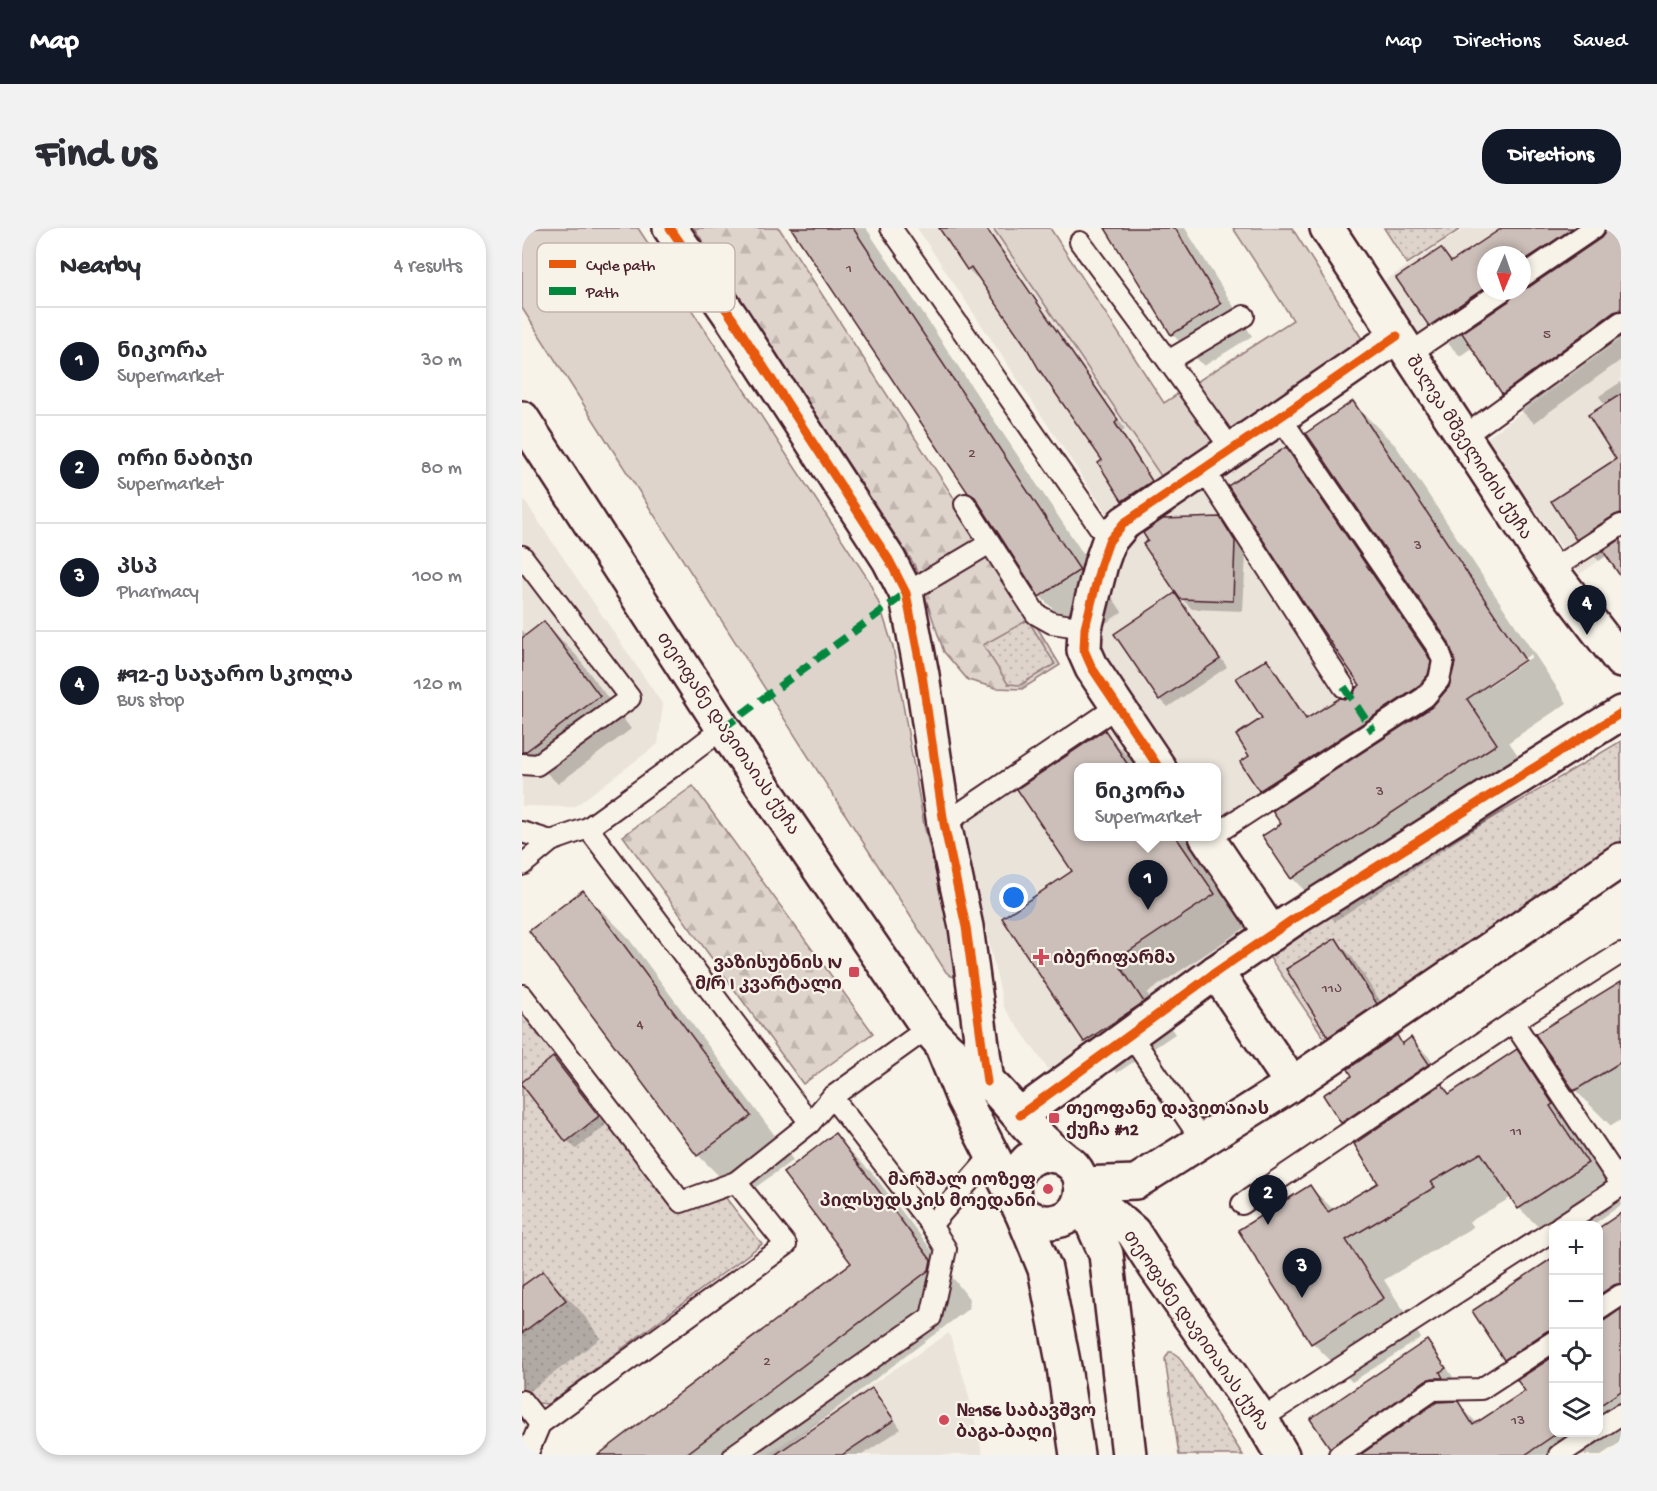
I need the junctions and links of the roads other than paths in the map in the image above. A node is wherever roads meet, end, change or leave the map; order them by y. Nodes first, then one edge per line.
1 (670, 228) edge
2 (891, 228) edge
3 (1327, 228) edge
4 (1594, 228) edge
5 (1080, 242) dead end
6 (680, 243) edge
7 (1531, 271) edge
8 (1486, 300) edge
9 (728, 312) edge
10 (1244, 316) dead end
11 (1621, 322) edge
12 (1403, 345) junction
13 (1168, 361) junction
14 (1280, 417) junction
15 (522, 418) edge
16 (1463, 437) junction
17 (1232, 450) junction
18 (1203, 469) junction
19 (965, 504) dead end
20 (1621, 525) edge
21 (1109, 541) junction
22 (990, 543) junction
23 (522, 556) edge
24 (1551, 570) junction
25 (906, 593) junction
26 (1085, 628) junction
27 (1621, 661) edge
28 (1344, 687) dead end
29 (1118, 706) junction
30 (1621, 713) edge
31 (723, 728) junction
32 (1156, 763) edge
33 (522, 764) edge
34 (944, 824) junction
35 (588, 828) junction
36 (1221, 829) edge
37 (522, 832) edge
38 (551, 841) junction
39 (1213, 841) edge
40 (1621, 860) edge
41 (522, 865) edge
42 (1272, 934) junction
43 (1621, 953) edge
44 (1216, 972) junction
45 (523, 999) edge
46 (1514, 1022) junction
47 (1130, 1034) junction
48 (934, 1036) junction
49 (987, 1082) junction
50 (1292, 1084) junction
51 (832, 1097) junction
52 (1020, 1115) junction
53 (810, 1123) junction
54 (1202, 1141) junction
55 (992, 1155) junction
56 (1061, 1157) junction
57 (736, 1182) junction
58 (1621, 1185) edge
59 (1081, 1191) junction
60 (1242, 1204) dead end
61 (1018, 1207) junction
62 (1567, 1221) edge
63 (931, 1225) junction
64 (1549, 1233) edge
65 (1621, 1295) edge
66 (1603, 1307) edge
67 (1549, 1344) edge
68 (522, 1401) edge
69 (1621, 1414) edge
70 (1261, 1419) junction
71 (540, 1424) junction
72 (1603, 1426) edge
73 (1586, 1437) edge
74 (527, 1455) edge
75 (734, 1455) edge
76 (1077, 1455) edge
77 (1129, 1455) edge
78 (1282, 1455) edge
79 (1339, 1455) edge
80 (1560, 1455) edge

1 - 6 street
2 - 21 lane
3 - 12 street, შალვა მშველიძის ქუჩა
4 - 7 lane
5 - 13 lane
8 - 12 lane
9 - 25 street
10 - 13 lane
11 - 16 lane
12 - 14 street
12 - 16 street, შალვა მშველიძის ქუჩა
13 - 17 lane
14 - 17 street
14 - 36 lane
15 - 31 street, თეოფანე დავითაიას ქუჩა
16 - 24 street, შალვა მშველიძის ქუჩა
17 - 18 street
18 - 21 street
18 - 28 lane
19 - 22 lane
20 - 24 lane
21 - 26 street
22 - 25 lane
22 - 26 lane
23 - 33 lane
24 - 27 street, შალვა მშველიძის ქუჩა
25 - 34 street
26 - 29 street
29 - 32 street
29 - 34 lane
30 - 42 street
31 - 35 lane
31 - 48 street, თეოფანე დავითაიას ქუჩა
34 - 49 street
35 - 38 lane
35 - 53 lane
37 - 38 lane
38 - 41 lane
39 - 42 street
40 - 50 street
42 - 44 street
43 - 46 lane
44 - 47 street
44 - 50 street
45 - 57 lane
46 - 58 lane
46 - 60 lane
47 - 52 street
47 - 54 lane
48 - 49 street, თეოფანე დავითაიას ქუჩა
48 - 51 lane
48 - 55 street, თეოფანე დავითაიას ქუჩა
49 - 52 street, თეოფანე დავითაიას ქუჩა
50 - 54 street
51 - 53 lane
51 - 63 lane
52 - 56 street, თეოფანე დავითაიას ქუჩა
53 - 57 lane
54 - 59 street
55 - 61 street, თეოფანე დავითაიას ქუჩა
55 - 63 lane
56 - 59 street
56 - 61 street
57 - 71 lane
58 - 62 lane
59 - 61 street
59 - 70 street, თეოფანე დავითაიას ქუჩა
59 - 77 street
61 - 76 street, თეოფანე დავითაიას ქუჩა
63 - 75 lane
64 - 70 lane
65 - 66 lane
67 - 79 lane
68 - 71 lane
69 - 72 lane
70 - 78 street, თეოფანე დავითაიას ქუჩა
71 - 74 lane
73 - 80 lane

